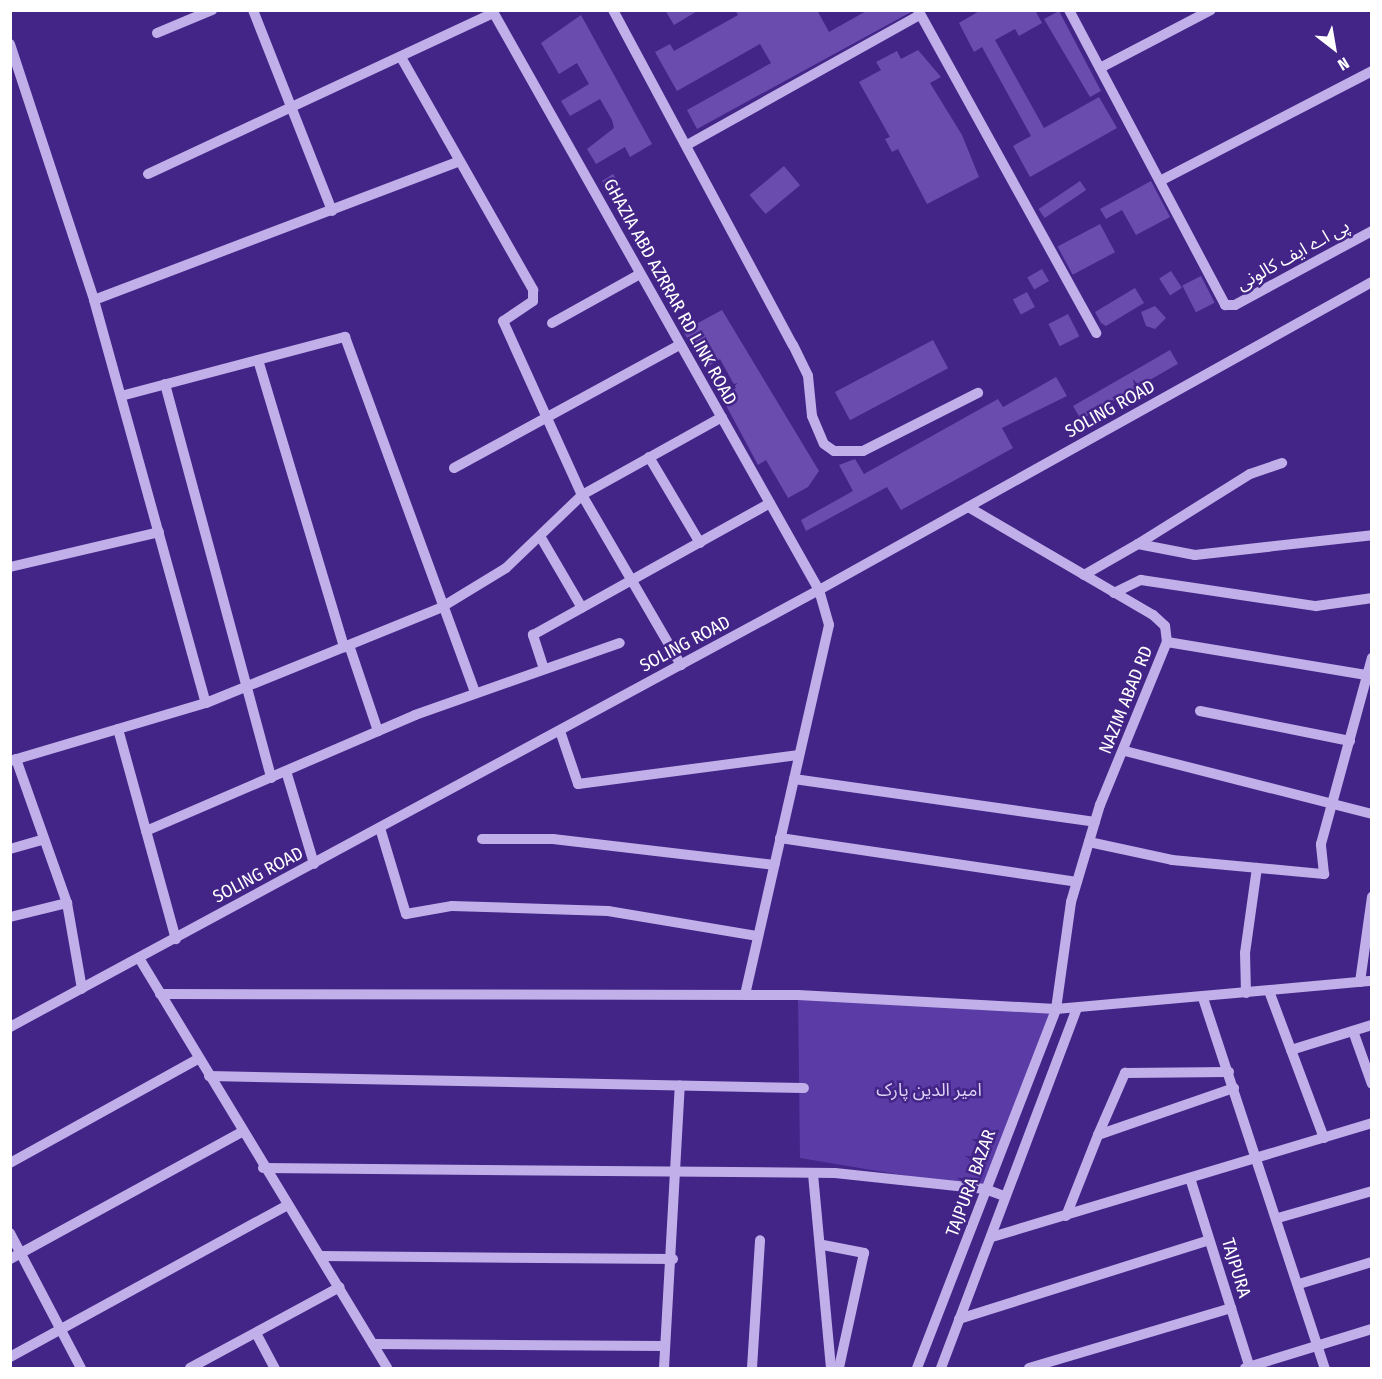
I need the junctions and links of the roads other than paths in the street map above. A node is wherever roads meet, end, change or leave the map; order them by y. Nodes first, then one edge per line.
1 (212, 10) edge
2 (253, 10) edge
3 (613, 10) edge
4 (1070, 10) edge
5 (1211, 10) edge
6 (492, 12) edge
7 (919, 13) edge
8 (157, 33) dead end
9 (10, 44) edge
10 (402, 59) junction
11 (14, 68) edge
12 (1100, 68) junction
13 (1371, 71) edge
14 (291, 109) junction
15 (687, 145) junction
16 (457, 162) junction
17 (148, 174) dead end
18 (1160, 181) junction
19 (332, 211) junction
20 (1371, 231) edge
21 (640, 273) junction
22 (1371, 285) edge
23 (94, 300) junction
24 (552, 323) dead end
25 (1096, 333) dead end
26 (680, 345) junction
27 (258, 360) junction
28 (165, 384) junction
29 (978, 393) dead end
30 (121, 396) junction
31 (722, 417) junction
32 (547, 419) junction
33 (649, 457) junction
34 (1282, 463) dead end
35 (454, 468) dead end
36 (582, 495) junction
37 (770, 503) junction
38 (968, 507) junction
39 (159, 532) junction
40 (1371, 535) edge
41 (540, 536) junction
42 (700, 543) junction
43 (1138, 544) junction
44 (10, 567) edge
45 (1084, 575) junction
46 (632, 581) junction
47 (819, 590) junction
48 (1114, 593) junction
49 (1371, 598) edge
50 (441, 607) junction
51 (582, 608) junction
52 (1167, 642) junction
53 (620, 643) dead end
54 (347, 646) junction
55 (1371, 658) edge
56 (681, 665) junction
57 (543, 666) junction
58 (1366, 675) junction
59 (246, 687) junction
60 (475, 692) junction
61 (206, 703) junction
62 (1200, 711) dead end
63 (118, 729) junction
64 (378, 731) junction
65 (560, 731) junction
66 (1350, 741) junction
67 (1125, 751) junction
68 (799, 754) junction
69 (13, 760) edge
70 (286, 771) junction
71 (271, 777) junction
72 (794, 779) junction
73 (1335, 805) junction
74 (1371, 814) edge
75 (1095, 822) junction
76 (380, 828) junction
77 (146, 831) junction
78 (780, 838) junction
79 (45, 839) junction
80 (482, 839) dead end
81 (1089, 842) junction
82 (10, 849) edge
83 (314, 864) junction
84 (774, 865) junction
85 (1257, 868) junction
86 (1077, 882) junction
87 (1371, 897) edge
88 (67, 903) junction
89 (10, 917) edge
90 (758, 936) junction
91 (176, 939) junction
92 (139, 958) junction
93 (1366, 981) edge
94 (82, 989) junction
95 (1269, 991) junction
96 (1246, 993) junction
97 (160, 994) junction
98 (745, 995) junction
99 (1203, 998) junction
100 (1077, 1008) junction
101 (1056, 1009) junction
102 (1371, 1025) edge
103 (10, 1027) edge
104 (1353, 1031) junction
105 (1291, 1050) junction
106 (198, 1059) junction
107 (1229, 1072) junction
108 (209, 1076) junction
109 (1371, 1084) edge
110 (680, 1085) junction
111 (804, 1088) dead end
112 (1234, 1088) junction
113 (1371, 1123) edge
114 (242, 1132) junction
115 (1098, 1135) junction
116 (1324, 1138) junction
117 (1259, 1157) junction
118 (10, 1163) edge
119 (263, 1168) junction
120 (676, 1174) junction
121 (813, 1174) junction
122 (1190, 1178) junction
123 (986, 1189) junction
124 (1371, 1191) edge
125 (1004, 1196) junction
126 (288, 1205) junction
127 (1066, 1216) junction
128 (1278, 1218) junction
129 (10, 1233) edge
130 (992, 1237) junction
131 (760, 1240) dead end
132 (1209, 1240) junction
133 (823, 1245) junction
134 (21, 1253) junction
135 (320, 1256) junction
136 (10, 1259) edge
137 (673, 1259) junction
138 (1371, 1262) edge
139 (1299, 1284) junction
140 (340, 1287) junction
141 (1231, 1308) junction
142 (959, 1319) junction
143 (1371, 1329) edge
144 (61, 1330) junction
145 (256, 1333) junction
146 (373, 1344) junction
147 (1318, 1345) junction
148 (666, 1346) junction
149 (10, 1358) edge
150 (1060, 1364) edge
151 (81, 1368) edge
152 (190, 1368) edge
153 (275, 1368) edge
154 (387, 1368) edge
155 (664, 1368) edge
156 (752, 1368) edge
157 (831, 1368) edge
158 (839, 1368) edge
159 (917, 1368) edge
160 (941, 1368) edge
161 (1029, 1368) edge
162 (1248, 1368) edge
163 (1325, 1368) edge

1 - 8 street
2 - 14 street
3 - 15 street
4 - 12 street, پی اے ایف کالونی
5 - 12 street
6 - 10 street
6 - 21 street, GHAZIA ABD AZRRAR RD LINK ROAD
7 - 15 street
7 - 25 street
9 - 11 street
10 - 14 street
10 - 16 street
11 - 23 street
12 - 18 street, پی اے ایف کالونی
13 - 18 street
14 - 17 street
14 - 19 street
15 - 29 street
16 - 19 street
16 - 32 street
18 - 20 street, پی اے ایف کالونی
19 - 23 street
21 - 24 street
21 - 26 street, GHAZIA ABD AZRRAR RD LINK ROAD
22 - 38 street, SOLING ROAD
23 - 30 street
26 - 31 street, GHAZIA ABD AZRRAR RD LINK ROAD
26 - 32 street
27 - 28 street
27 - 50 street
27 - 54 street
28 - 30 street
28 - 59 street
30 - 39 street
31 - 33 street
31 - 37 street, GHAZIA ABD AZRRAR RD LINK ROAD
32 - 35 street
32 - 36 street
33 - 36 street
33 - 42 street
34 - 43 street
36 - 41 street
36 - 46 street
37 - 42 street
37 - 47 street, GHAZIA ABD AZRRAR RD LINK ROAD
38 - 45 street, NAZIM ABAD RD
38 - 47 street, SOLING ROAD
39 - 44 street
39 - 61 street
40 - 43 street
41 - 50 street
41 - 51 street
42 - 46 street
43 - 45 street
45 - 48 street, NAZIM ABAD RD
46 - 51 street
46 - 56 street
47 - 56 street, SOLING ROAD
47 - 68 street, GHAZIA ABD AZRRAR RD LINK ROAD
48 - 49 street
48 - 52 street, NAZIM ABAD RD
50 - 54 street
50 - 60 street
51 - 57 street
52 - 58 street
52 - 67 street, NAZIM ABAD RD
53 - 57 street
54 - 59 street
54 - 64 street
55 - 58 street
56 - 65 street, SOLING ROAD
57 - 60 street
58 - 66 street
59 - 61 street
59 - 71 street
60 - 64 street
61 - 63 street
62 - 66 street
63 - 69 street
63 - 77 street
64 - 70 street
65 - 68 street
65 - 76 street, SOLING ROAD
66 - 73 street
67 - 73 street
67 - 75 street, NAZIM ABAD RD
68 - 72 street, GHAZIA ABD AZRRAR RD LINK ROAD
69 - 79 street
70 - 71 street
70 - 83 street
71 - 77 street
72 - 75 street
72 - 78 street, GHAZIA ABD AZRRAR RD LINK ROAD
73 - 74 street
73 - 85 street
75 - 81 street, NAZIM ABAD RD
76 - 83 street, SOLING ROAD
76 - 90 street
77 - 91 street
78 - 84 street, GHAZIA ABD AZRRAR RD LINK ROAD
78 - 86 street
79 - 82 street
79 - 88 street
80 - 84 street
81 - 85 street
81 - 86 street, NAZIM ABAD RD
83 - 91 street, SOLING ROAD
84 - 90 street, GHAZIA ABD AZRRAR RD LINK ROAD
85 - 96 street
86 - 101 street, NAZIM ABAD RD
87 - 93 street
88 - 89 street
88 - 94 street
90 - 98 street, GHAZIA ABD AZRRAR RD LINK ROAD
91 - 92 street, SOLING ROAD
92 - 94 street, SOLING ROAD
92 - 97 street
93 - 95 street
94 - 103 street, SOLING ROAD
95 - 96 street
95 - 105 street
96 - 99 street
97 - 98 street
97 - 106 street
98 - 101 street
99 - 100 street
99 - 107 street
100 - 101 street
100 - 125 street, TAJPURA BAZAR
101 - 123 street, TAJPURA BAZAR
102 - 104 street
104 - 105 street
104 - 109 street
105 - 116 street
106 - 108 street
106 - 118 street
107 - 112 street
107 - 115 street
108 - 110 street
108 - 114 street
110 - 111 street
110 - 120 street
112 - 115 street
112 - 117 street
113 - 116 street
114 - 119 street
114 - 134 street
115 - 127 street
116 - 117 street
117 - 122 street
117 - 128 street
119 - 120 street
119 - 126 street
120 - 121 street
120 - 137 street
121 - 123 street
121 - 133 street
122 - 127 street
122 - 132 street, TAJPURA
123 - 125 street
123 - 159 street, TAJPURA BAZAR
124 - 128 street
125 - 130 street, TAJPURA BAZAR
126 - 135 street
126 - 144 street
127 - 130 street
128 - 139 street
129 - 134 street
130 - 142 street, TAJPURA BAZAR
131 - 156 street
132 - 141 street, TAJPURA
132 - 142 street
133 - 157 street
133 - 158 street
134 - 136 street
134 - 144 street
135 - 137 street
135 - 140 street
137 - 148 street
138 - 139 street
139 - 147 street
140 - 145 street
140 - 146 street
141 - 150 street
141 - 162 street, TAJPURA
142 - 160 street, TAJPURA BAZAR
143 - 147 street
144 - 149 street
144 - 151 street
145 - 152 street
145 - 153 street
146 - 148 street
146 - 154 street
147 - 162 street
147 - 163 street
148 - 155 street
150 - 161 street

